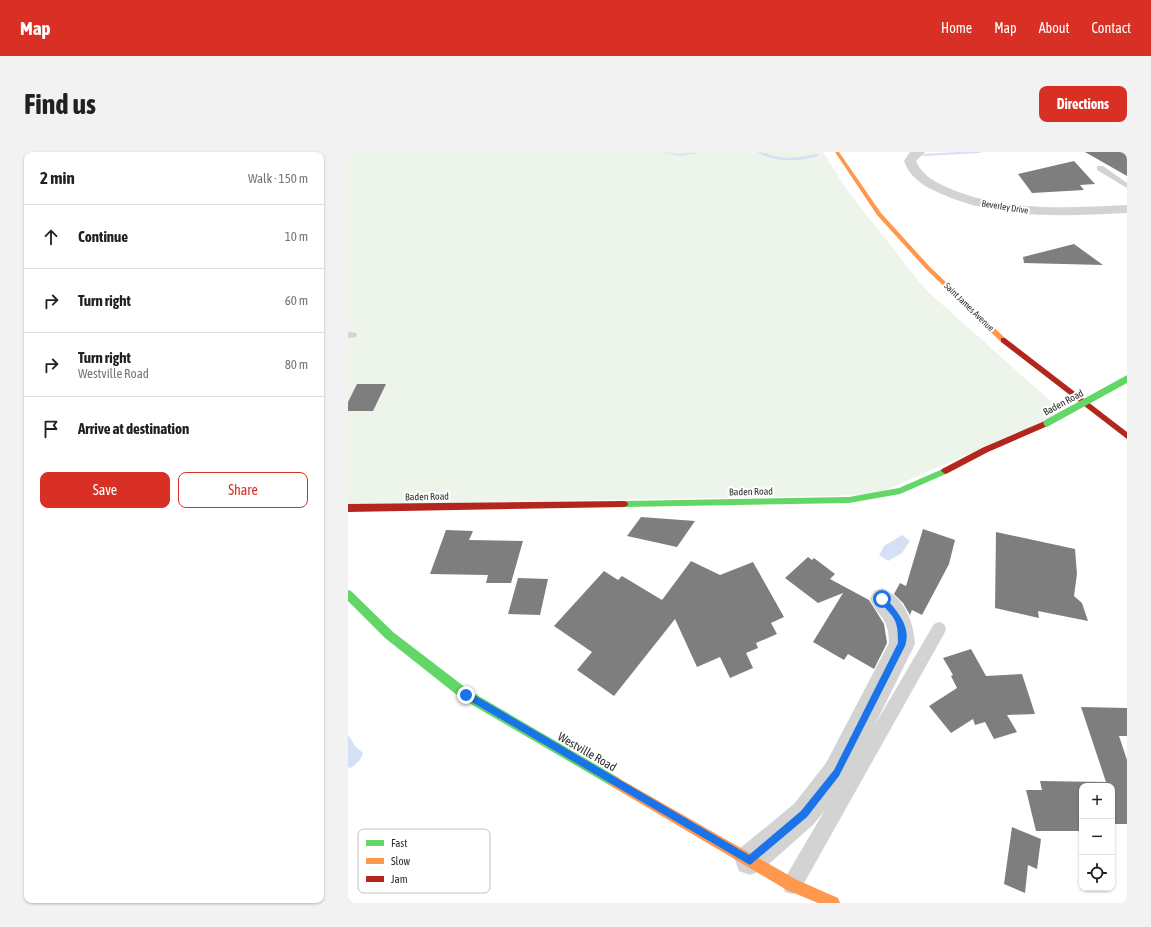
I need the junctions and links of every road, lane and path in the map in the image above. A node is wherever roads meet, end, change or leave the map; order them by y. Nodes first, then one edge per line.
1 (837, 152) edge
2 (919, 152) edge
3 (1100, 168) dead end
4 (1127, 186) edge
5 (1127, 209) edge
6 (1127, 380) edge
7 (1127, 436) edge
8 (348, 508) edge
9 (348, 594) edge
10 (882, 599) dead end
11 (938, 629) dead end
12 (750, 860) junction
13 (792, 885) junction
14 (833, 903) edge

1 - 7 street, Saint James Avenue
2 - 5 street, Beverley Drive
3 - 4 lane
6 - 8 street, Baden Road, bridge
9 - 12 street, Westville Road
10 - 12 street
11 - 13 lane
12 - 13 street, Westville Road
13 - 14 street, Westville Road

